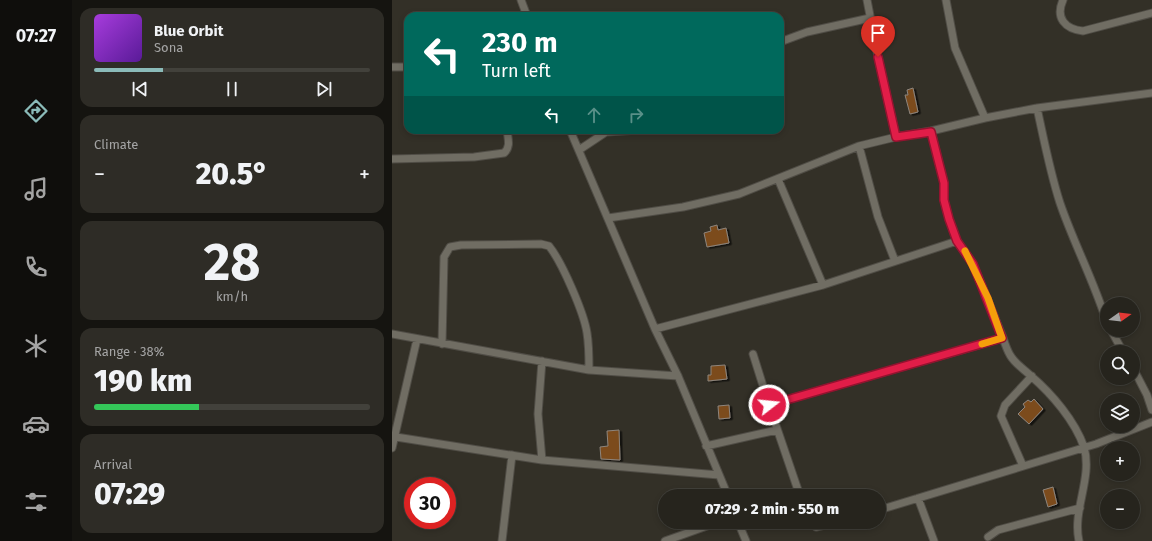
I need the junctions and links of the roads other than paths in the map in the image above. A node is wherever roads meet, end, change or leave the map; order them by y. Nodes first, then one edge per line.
1 (522, 0) edge
2 (867, 0) edge
3 (946, 0) edge
4 (1063, 0) edge
5 (526, 12) edge
6 (1152, 13) edge
7 (870, 18) junction
8 (784, 41) edge
9 (392, 67) edge
10 (404, 67) edge
11 (1152, 93) edge
12 (1037, 108) junction
13 (985, 118) junction
14 (931, 132) junction
15 (508, 134) edge
16 (572, 134) edge
17 (603, 134) edge
18 (896, 137) junction
19 (859, 146) junction
20 (579, 150) junction
21 (392, 159) edge
22 (778, 179) junction
23 (608, 218) junction
24 (957, 241) junction
25 (895, 261) junction
26 (823, 285) junction
27 (1100, 302) edge
28 (655, 329) junction
29 (392, 334) edge
30 (1002, 338) junction
31 (417, 340) junction
32 (442, 344) junction
33 (753, 354) dead end
34 (542, 361) junction
35 (589, 370) junction
36 (678, 376) junction
37 (1032, 376) junction
38 (1140, 382) edge
39 (769, 405) junction
40 (1152, 410) edge
41 (1152, 422) edge
42 (777, 430) junction
43 (396, 437) junction
44 (706, 446) junction
45 (392, 448) edge
46 (1084, 448) junction
47 (512, 455) junction
48 (542, 460) junction
49 (1022, 466) junction
50 (719, 475) junction
51 (725, 489) edge
52 (798, 489) edge
53 (918, 498) junction
54 (886, 508) edge
55 (1080, 508) junction
56 (698, 529) edge
57 (741, 529) edge
58 (988, 537) dead end
59 (502, 541) edge
60 (665, 541) edge
61 (746, 541) edge
62 (934, 541) edge
63 (1079, 541) edge

1 - 5 street
2 - 7 street
3 - 13 street
4 - 6 street
7 - 8 street
7 - 18 street
9 - 10 street
11 - 12 street
12 - 13 street
12 - 27 street
13 - 14 street
14 - 18 street
14 - 24 street
15 - 21 street
16 - 20 street
17 - 20 street
18 - 19 street
19 - 22 street
19 - 25 street
20 - 23 street
22 - 23 street
22 - 26 street
23 - 28 street
24 - 25 street
24 - 30 street
25 - 26 street
26 - 28 street
28 - 36 street
29 - 31 street
30 - 37 street
30 - 39 street
31 - 32 street
31 - 43 street
32 - 34 street
32 - 35 street
33 - 39 street
34 - 35 street
34 - 48 street
35 - 36 street
36 - 44 street
37 - 46 street
37 - 49 street
38 - 40 street
39 - 42 street
41 - 46 street
42 - 44 street
42 - 52 street
43 - 45 street
43 - 47 street
44 - 50 street
46 - 49 street
46 - 55 street
47 - 48 street
47 - 59 street
48 - 50 street
49 - 53 street
50 - 51 street
53 - 54 street
53 - 62 street
55 - 58 street
55 - 63 street
56 - 60 street
57 - 61 street

